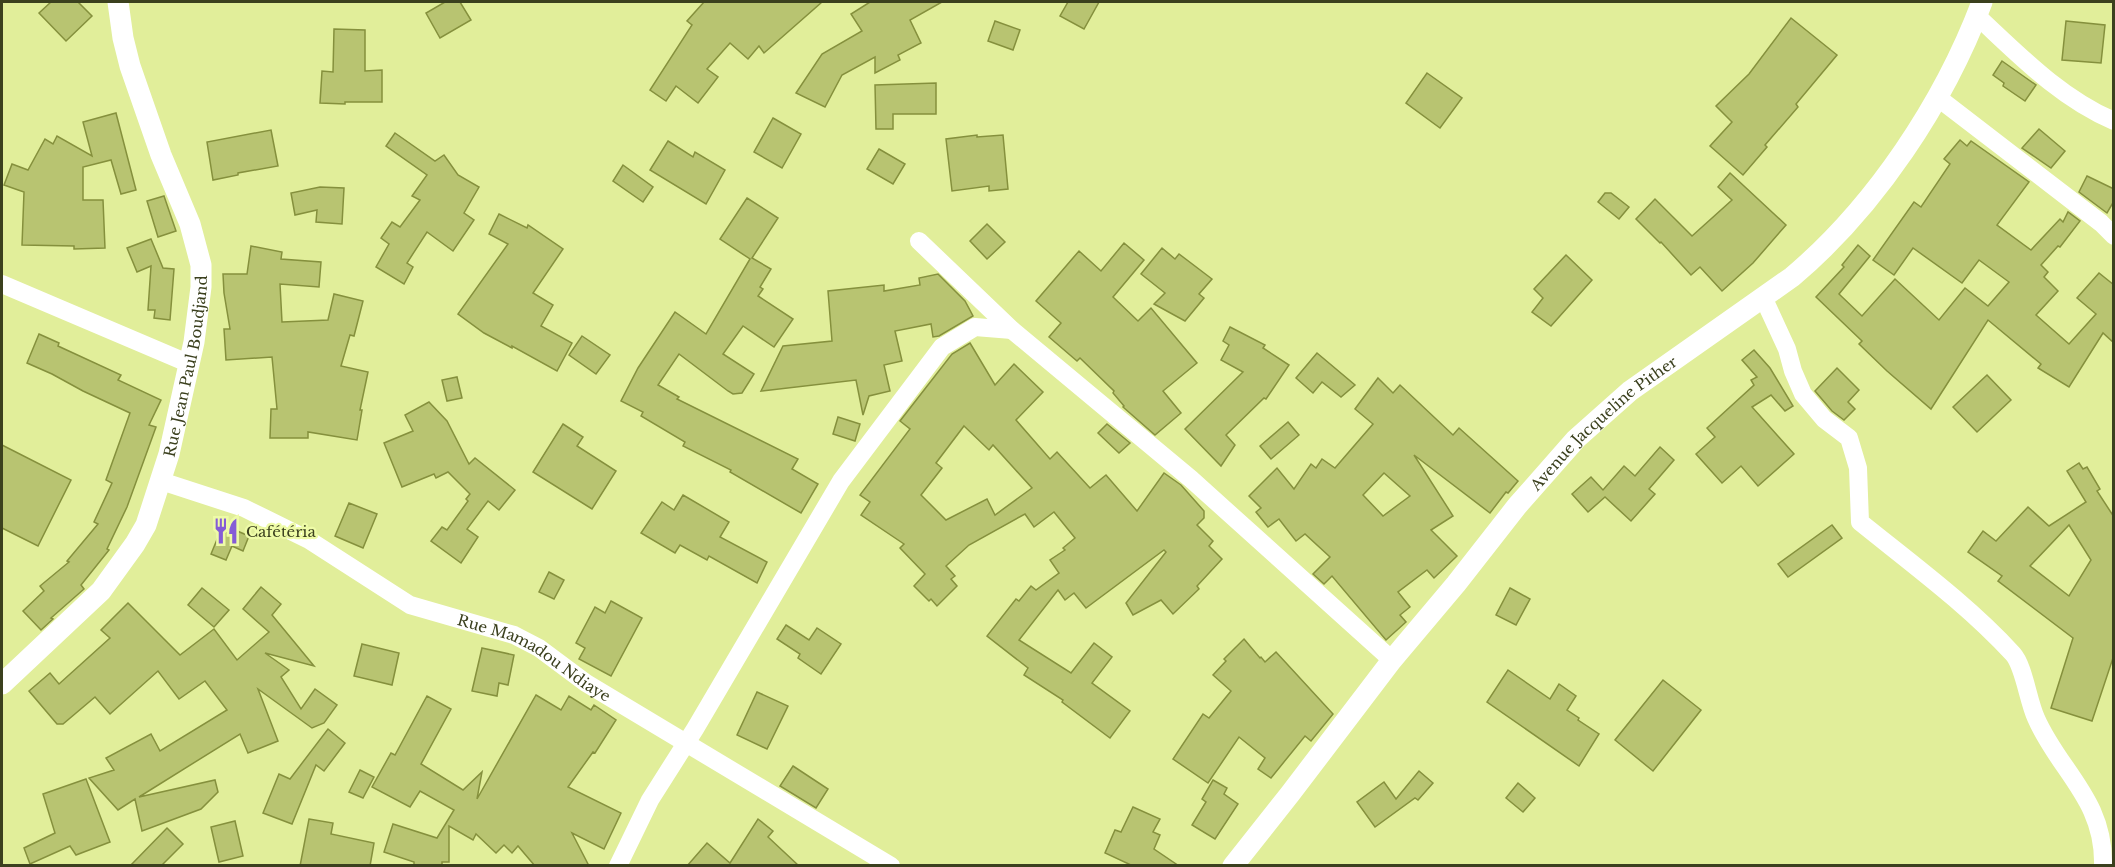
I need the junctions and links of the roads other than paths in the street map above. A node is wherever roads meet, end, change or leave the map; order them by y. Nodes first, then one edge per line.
1 (118, 2) edge
2 (1980, 9) edge
3 (1937, 97) junction
4 (2114, 121) edge
5 (2114, 236) edge
6 (919, 242) dead end
7 (2, 284) edge
8 (1762, 297) junction
9 (1012, 330) junction
10 (190, 364) junction
11 (161, 481) junction
12 (1392, 660) junction
13 (2, 684) edge
14 (686, 741) junction
15 (618, 866) edge
16 (891, 866) edge
17 (1233, 866) edge
18 (2103, 866) edge

1 - 10 street, Rue Jean Paul Boudjand
2 - 3 street, Avenue Jacqueline Pither
2 - 4 street
3 - 5 street
3 - 8 street, Avenue Jacqueline Pither
6 - 9 street
7 - 10 street
8 - 12 street, Avenue Jacqueline Pither
8 - 18 street
9 - 12 street
9 - 14 street
10 - 11 street, Rue Jean Paul Boudjand
11 - 13 street, Rue Jean Paul Boudjand
11 - 14 street, Rue Mamadou Ndiaye
12 - 17 street, Avenue Jacqueline Pither
14 - 15 street
14 - 16 street, Rue Mamadou Ndiaye

